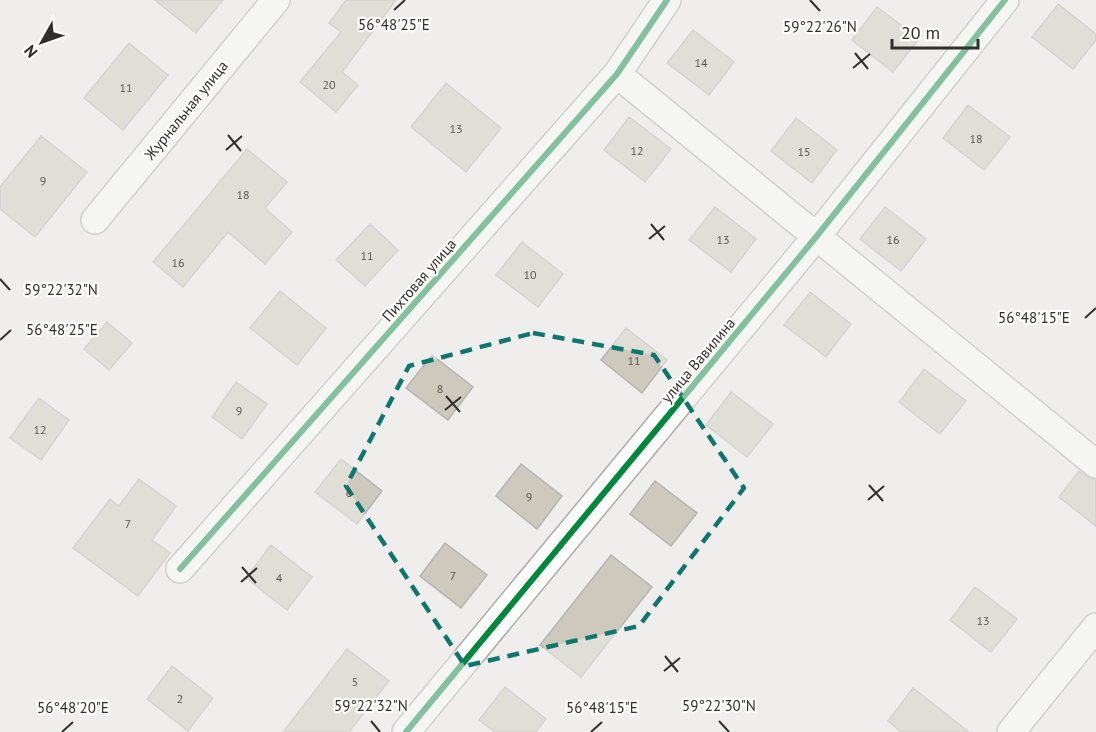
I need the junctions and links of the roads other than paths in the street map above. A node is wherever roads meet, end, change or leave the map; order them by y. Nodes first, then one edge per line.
1 (276, 0) edge
2 (667, 0) edge
3 (1005, 0) edge
4 (617, 74) junction
5 (95, 220) dead end
6 (816, 237) junction
7 (1096, 464) edge
8 (180, 569) dead end
9 (1096, 627) edge
10 (406, 732) edge
11 (1011, 732) edge

1 - 5 street, Журнальная улица
2 - 4 street, Пихтовая улица
3 - 6 street, улица Вавилина
4 - 6 street
4 - 8 street, Пихтовая улица
6 - 7 street
6 - 10 street, улица Вавилина
9 - 11 street

